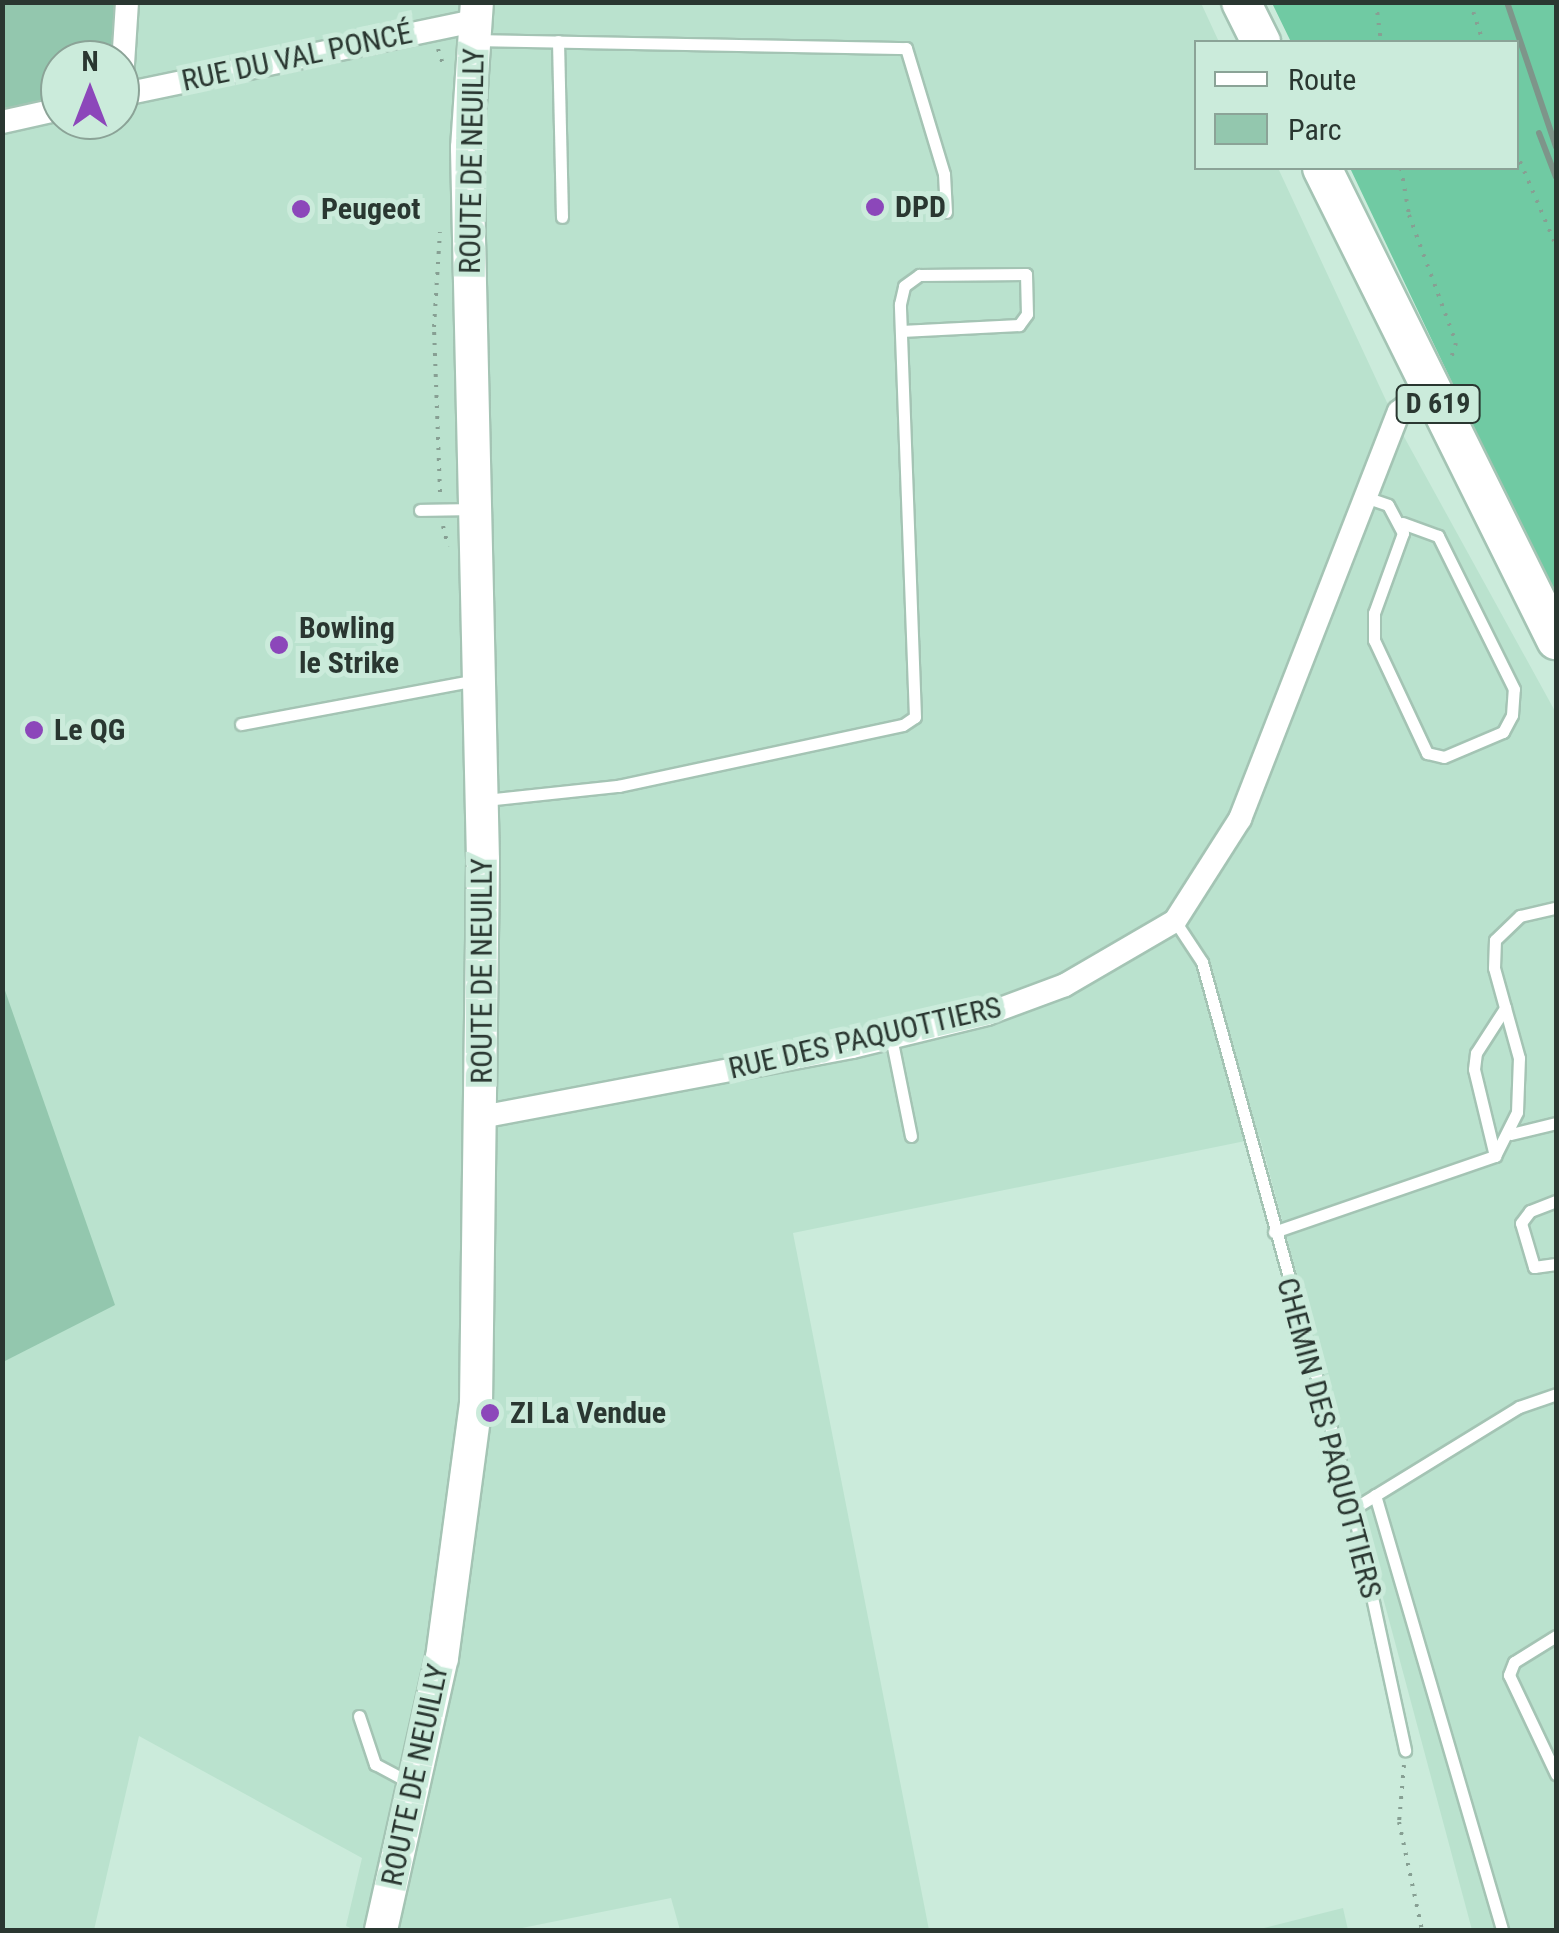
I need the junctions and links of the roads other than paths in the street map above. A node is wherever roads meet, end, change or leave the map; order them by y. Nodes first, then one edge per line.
1 (127, 2) edge
2 (1241, 2) edge
3 (475, 21) edge
4 (125, 40) edge
5 (1259, 40) edge
6 (558, 42) junction
7 (140, 91) edge
8 (40, 114) edge
9 (2, 122) edge
10 (1323, 170) edge
11 (946, 212) dead end
12 (562, 217) dead end
13 (901, 331) junction
14 (1436, 382) junction
15 (1365, 497) junction
16 (475, 509) junction
17 (420, 510) dead end
18 (1402, 523) junction
19 (1556, 640) edge
20 (479, 680) junction
21 (242, 724) dead end
22 (482, 800) junction
23 (1556, 908) edge
24 (1174, 921) junction
25 (1505, 1008) junction
26 (891, 1038) junction
27 (480, 1117) junction
28 (1556, 1123) edge
29 (1511, 1134) junction
30 (911, 1136) dead end
31 (1495, 1156) junction
32 (1556, 1201) edge
33 (1274, 1232) junction
34 (1556, 1264) edge
35 (1556, 1394) edge
36 (1375, 1495) junction
37 (1352, 1508) junction
38 (1556, 1636) edge
39 (359, 1716) dead end
40 (1404, 1750) road end
41 (1556, 1774) edge
42 (413, 1783) junction
43 (381, 1930) edge
44 (1502, 1930) edge

1 - 4 street
2 - 5 main road
3 - 6 lane
3 - 7 street, RUE DU VAL PONCÉ
3 - 16 main road, ROUTE DE NEUILLY
6 - 11 lane
6 - 12 lane
8 - 9 street
10 - 14 main road, D 619
13 - 13 lane
13 - 22 lane
14 - 15 street, RUE DES PAQUOTTIERS
14 - 19 main road, D 619
15 - 18 lane
15 - 24 street, RUE DES PAQUOTTIERS
16 - 17 lane
16 - 20 main road, ROUTE DE NEUILLY
18 - 18 lane
20 - 21 lane
20 - 22 main road, ROUTE DE NEUILLY
22 - 27 main road, ROUTE DE NEUILLY
23 - 25 lane
24 - 26 street, RUE DES PAQUOTTIERS
24 - 33 lane, CHEMIN DES PAQUOTTIERS
25 - 29 lane
25 - 31 lane
26 - 27 street, RUE DES PAQUOTTIERS
26 - 30 lane
27 - 42 main road, ROUTE DE NEUILLY
28 - 29 lane
29 - 31 lane
31 - 33 lane
32 - 34 lane
33 - 37 lane, CHEMIN DES PAQUOTTIERS
35 - 36 lane
36 - 37 lane
36 - 44 lane
37 - 40 lane, CHEMIN DES PAQUOTTIERS
38 - 41 lane
39 - 42 lane
42 - 43 main road, ROUTE DE NEUILLY

